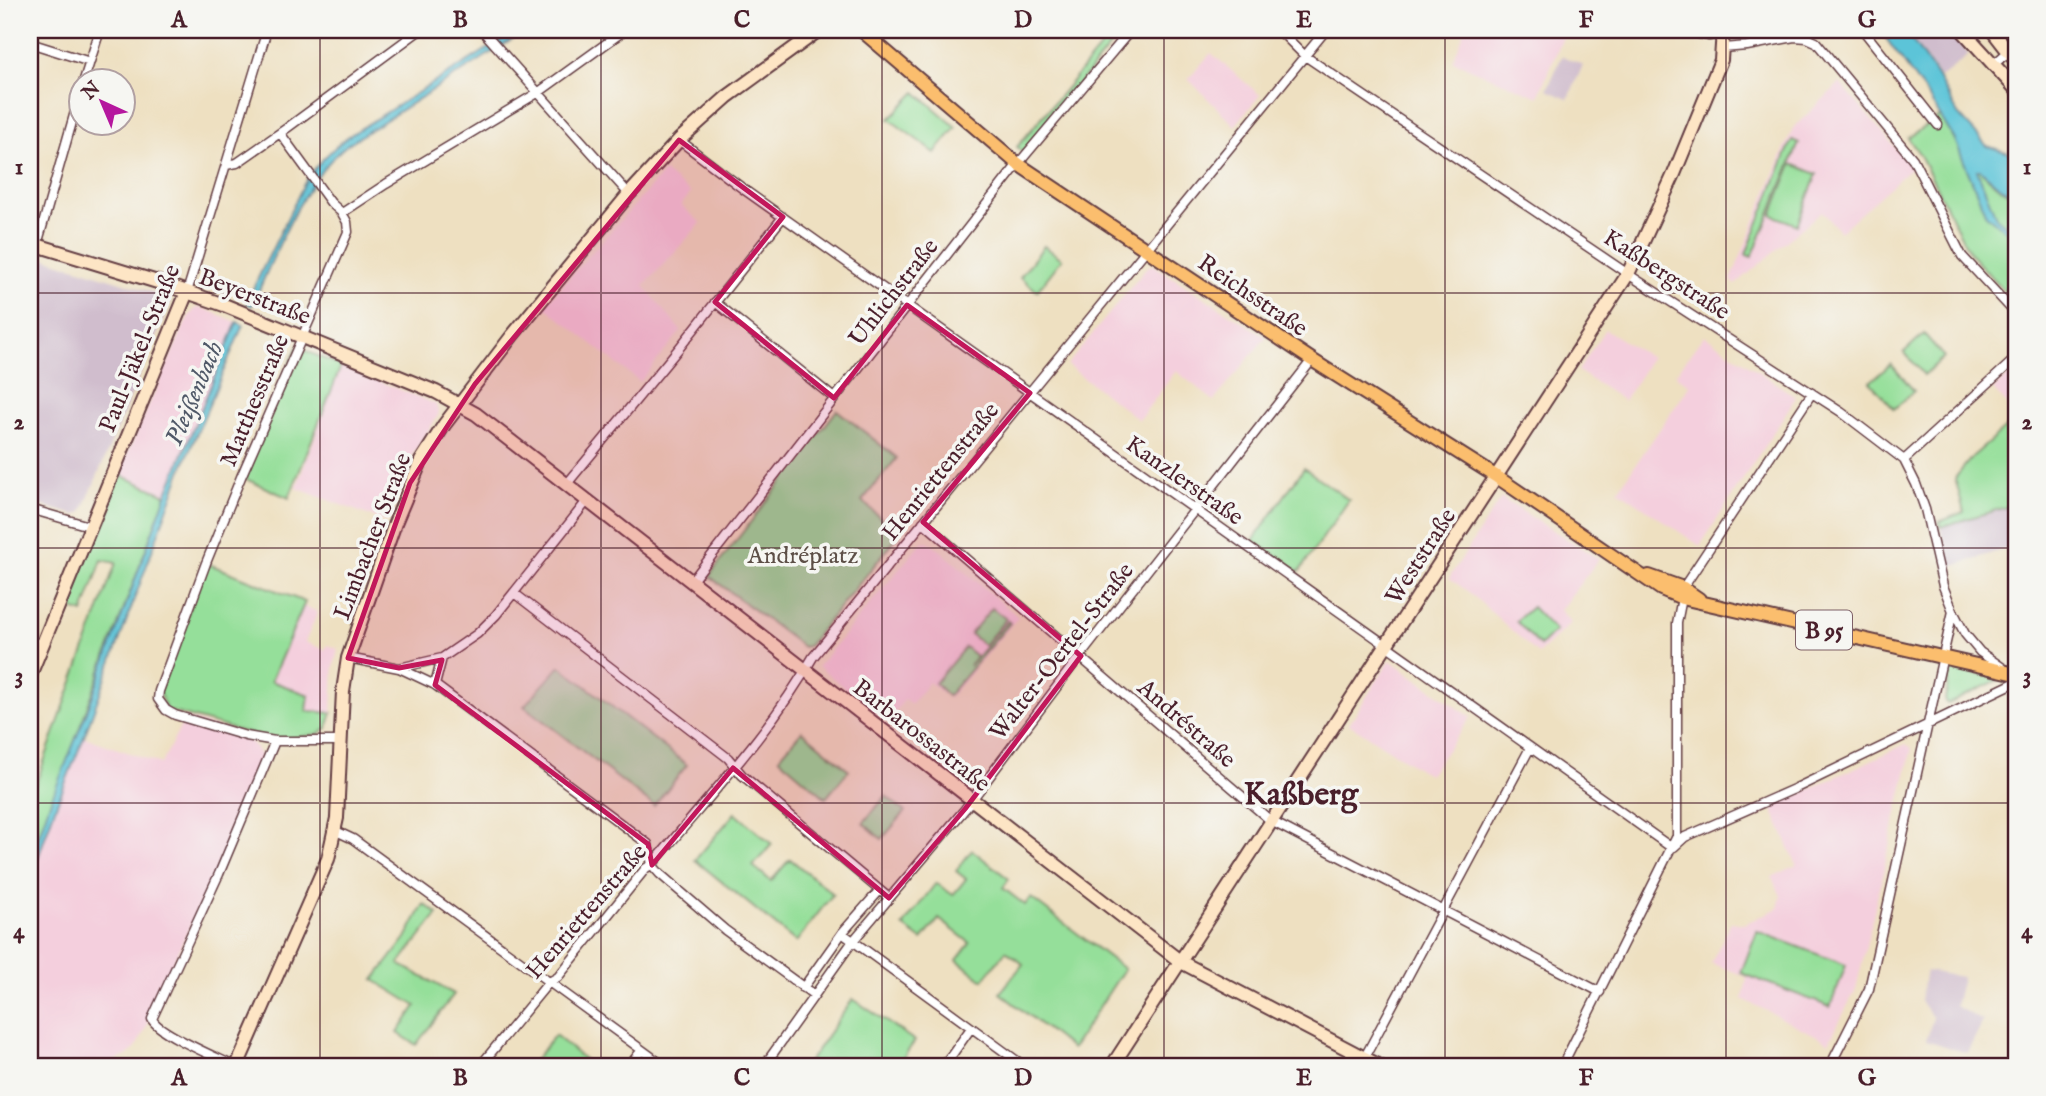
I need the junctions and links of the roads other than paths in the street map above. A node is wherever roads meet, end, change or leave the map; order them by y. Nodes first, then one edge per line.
1 (100, 30) edge
2 (267, 30) edge
3 (420, 30) edge
4 (482, 30) edge
5 (625, 30) edge
6 (819, 30) edge
7 (861, 30) edge
8 (1131, 30) edge
9 (1279, 30) edge
10 (1326, 30) edge
11 (1681, 30) edge
12 (1863, 30) edge
13 (1962, 30) edge
14 (1992, 30) edge
15 (1722, 32) edge
16 (30, 43) edge
17 (1723, 48) junction
18 (2014, 53) edge
19 (1305, 56) junction
20 (90, 62) junction
21 (1993, 65) junction
22 (89, 66) edge
23 (2016, 89) edge
24 (539, 92) junction
25 (1938, 125) dead end
26 (280, 133) junction
27 (67, 136) edge
28 (679, 140) junction
29 (1018, 164) junction
30 (226, 165) junction
31 (629, 194) junction
32 (342, 213) junction
33 (783, 217) junction
34 (34, 244) edge
35 (1148, 251) junction
36 (1628, 274) junction
37 (187, 292) junction
38 (715, 302) junction
39 (907, 305) junction
40 (2016, 314) edge
41 (302, 336) junction
42 (2016, 358) edge
43 (1312, 360) junction
44 (1030, 393) junction
45 (1812, 393) junction
46 (834, 398) junction
47 (459, 405) junction
48 (1904, 460) junction
49 (1497, 477) junction
50 (566, 485) junction
51 (587, 501) junction
52 (30, 509) edge
53 (1195, 510) junction
54 (923, 522) junction
55 (89, 526) junction
56 (691, 582) junction
57 (514, 593) junction
58 (1682, 593) junction
59 (1953, 611) junction
60 (36, 643) edge
61 (1385, 645) junction
62 (1081, 656) junction
63 (1943, 657) junction
64 (348, 658) junction
65 (442, 658) junction
66 (399, 667) junction
67 (805, 671) junction
68 (30, 675) edge
69 (2014, 676) edge
70 (435, 685) junction
71 (1928, 723) junction
72 (275, 741) junction
73 (342, 741) junction
74 (1530, 748) junction
75 (734, 766) junction
76 (971, 799) junction
77 (1271, 821) junction
78 (335, 831) junction
79 (1672, 848) junction
80 (652, 865) junction
81 (878, 891) junction
82 (889, 898) junction
83 (1443, 910) junction
84 (842, 933) junction
85 (853, 941) junction
86 (1181, 962) junction
87 (549, 982) junction
88 (803, 988) junction
89 (1600, 992) junction
90 (814, 995) junction
91 (971, 1028) junction
92 (642, 1050) junction
93 (1362, 1062) edge
94 (235, 1066) edge
95 (480, 1066) edge
96 (629, 1066) edge
97 (664, 1066) edge
98 (764, 1066) edge
99 (944, 1066) edge
100 (1024, 1066) edge
101 (1112, 1066) edge
102 (1380, 1066) edge
103 (1562, 1066) edge
104 (1830, 1066) edge

1 - 20 street
2 - 30 street, Paul-Jäkel-Straße
3 - 26 street
4 - 24 street
5 - 24 street
6 - 28 street, Limbacher Straße
7 - 29 main road, Reichsstraße / B 95
8 - 29 street, Uhlichstraße
9 - 19 street, Kaßbergstraße
10 - 19 street, Henriettenstraße
11 - 15 street
12 - 25 street
13 - 21 street
14 - 18 street
15 - 17 street
16 - 20 street
17 - 36 street, Weststraße
17 - 40 street
18 - 21 street
19 - 35 street, Henriettenstraße
19 - 36 street, Kaßbergstraße
20 - 22 street
21 - 23 street
24 - 31 street
24 - 32 street
26 - 30 street
26 - 32 street
27 - 34 street
28 - 31 street, Limbacher Straße
28 - 33 street, Kanzlerstraße
29 - 35 main road, Reichsstraße / B 95
29 - 39 street, Uhlichstraße
30 - 37 street, Paul-Jäkel-Straße
31 - 47 street, Limbacher Straße
32 - 41 street, Matthesstraße
33 - 38 street
33 - 39 street, Kanzlerstraße
34 - 37 street, Beyerstraße
35 - 43 main road, Reichsstraße / B 95
35 - 44 street, Henriettenstraße
36 - 45 street, Kaßbergstraße
36 - 49 street, Weststraße
37 - 41 street, Beyerstraße
37 - 55 street, Paul-Jäkel-Straße
38 - 46 street
38 - 50 street
39 - 44 street, Kanzlerstraße
39 - 46 street, Uhlichstraße
41 - 47 street, Beyerstraße
41 - 72 street, Matthesstraße
42 - 48 street
43 - 49 main road, Reichsstraße / B 95
43 - 53 street, Walter-Oertel-Straße
44 - 53 street, Kanzlerstraße
44 - 54 street, Henriettenstraße
45 - 48 street, Kaßbergstraße
45 - 58 street
46 - 56 street, Uhlichstraße
47 - 50 street, Barbarossastraße
47 - 64 street, Limbacher Straße
48 - 59 street, Kaßbergstraße
49 - 58 main road, Reichsstraße / B 95
49 - 61 street, Weststraße
50 - 51 street, Barbarossastraße
51 - 56 street, Barbarossastraße
51 - 57 street
52 - 55 street
53 - 61 street, Kanzlerstraße
53 - 62 street, Walter-Oertel-Straße
54 - 62 street, Andréstraße
54 - 67 street, Henriettenstraße
55 - 60 street, Paul-Jäkel-Straße
56 - 67 street, Barbarossastraße
57 - 65 street
57 - 75 street
58 - 63 main road, Reichsstraße / B 95
58 - 79 street
59 - 63 street
59 - 69 street, Kaßbergstraße
60 - 68 street, Paul-Jäkel-Straße
61 - 74 street, Kanzlerstraße
61 - 77 street, Weststraße
62 - 76 street, Walter-Oertel-Straße
62 - 77 street, Andréstraße
63 - 69 main road, Reichsstraße / B 95
63 - 71 street
64 - 66 street
64 - 73 street, Limbacher Straße
65 - 66 street
65 - 70 street
66 - 70 street
67 - 75 street, Henriettenstraße
67 - 76 street, Barbarossastraße
69 - 71 street
70 - 80 street
71 - 79 street
71 - 104 street
72 - 73 street, Matthesstraße
72 - 94 street
73 - 78 street, Limbacher Straße
74 - 79 street, Kanzlerstraße
74 - 83 street
75 - 80 street, Henriettenstraße
75 - 81 street
76 - 82 street, Walter-Oertel-Straße
76 - 86 street, Barbarossastraße
77 - 83 street, Andréstraße
77 - 86 street, Weststraße
78 - 87 street
78 - 94 street, Limbacher Straße
79 - 89 street
80 - 87 street, Henriettenstraße
80 - 88 street
81 - 82 street
81 - 84 street
82 - 85 street, Walter-Oertel-Straße
83 - 89 street, Andréstraße
83 - 93 street
84 - 85 street
84 - 88 street
85 - 90 street, Walter-Oertel-Straße
85 - 91 street
86 - 93 street, Barbarossastraße
86 - 101 street, Weststraße
87 - 92 street
87 - 95 street, Henriettenstraße
88 - 90 street
89 - 103 street
90 - 98 street, Walter-Oertel-Straße
91 - 99 street
91 - 100 street
92 - 96 street
92 - 97 street
93 - 102 street, Barbarossastraße

